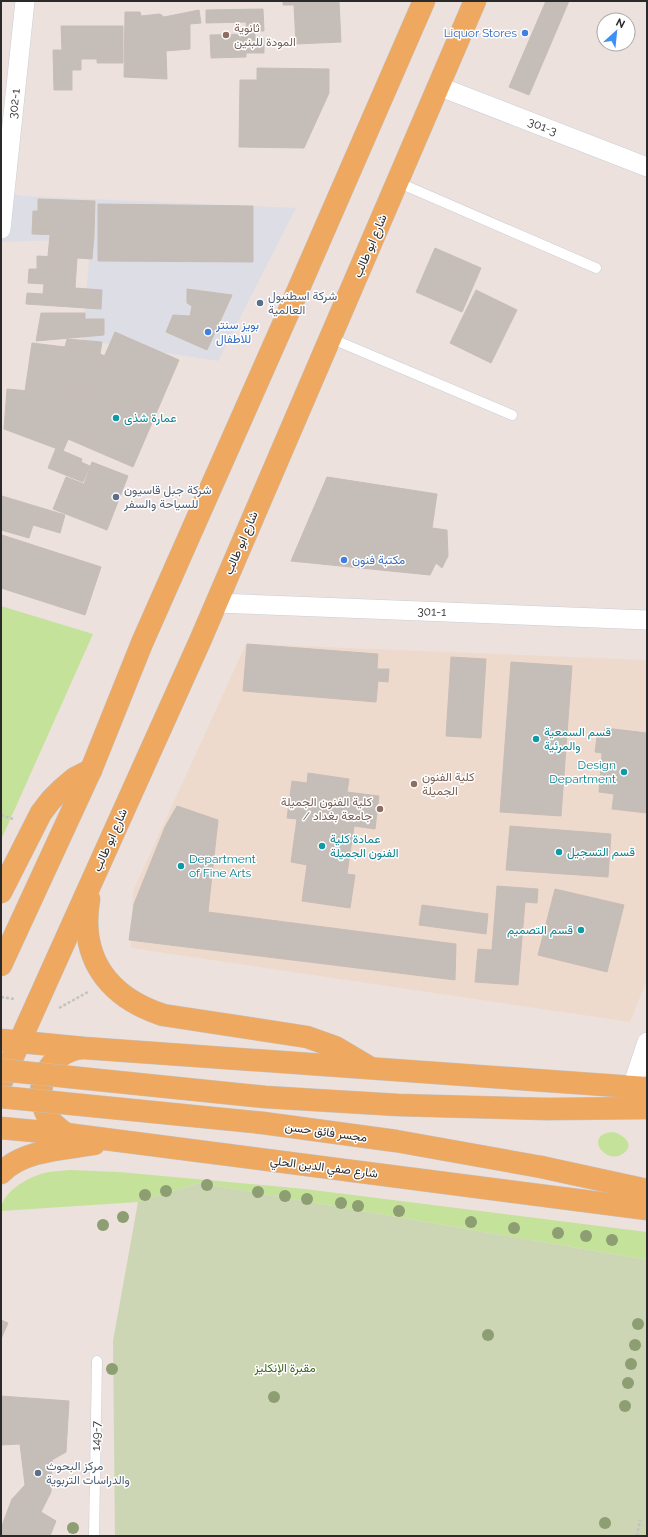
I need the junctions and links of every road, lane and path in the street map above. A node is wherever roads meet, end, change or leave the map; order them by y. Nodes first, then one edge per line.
1 (25, 1) edge
2 (424, 1) edge
3 (475, 1) edge
4 (438, 86) junction
5 (647, 167) edge
6 (397, 182) junction
7 (1, 229) edge
8 (596, 268) dead end
9 (330, 338) junction
10 (512, 415) dead end
11 (216, 603) junction
12 (647, 620) edge
13 (91, 770) junction
14 (1, 814) edge
15 (13, 819) dead end
16 (92, 880) junction
17 (1, 892) edge
18 (1, 965) edge
19 (88, 992) dead end
20 (1, 997) edge
21 (5, 998) dead end
22 (57, 1010) dead end
23 (10, 1041) edge
24 (647, 1042) edge
25 (84, 1048) junction
26 (372, 1068) junction
27 (1, 1070) edge
28 (1, 1083) edge
29 (640, 1087) edge
30 (1, 1097) edge
31 (647, 1108) edge
32 (1, 1128) edge
33 (66, 1134) junction
34 (119, 1141) junction
35 (1, 1173) edge
36 (647, 1190) edge
37 (647, 1209) edge
38 (97, 1361) dead end
39 (640, 1520) dead end
40 (94, 1536) edge
41 (637, 1536) edge

1 - 7 street, 302-1
2 - 13 main road
3 - 4 main road, شارع ابو طالب
4 - 5 street, 301-3
4 - 6 main road, شارع ابو طالب
6 - 8 lane
6 - 9 main road, شارع ابو طالب
9 - 10 lane
9 - 11 main road, شارع ابو طالب
11 - 12 street, 301-1
11 - 16 main road, شارع ابو طالب
13 - 17 main road
13 - 18 main road
14 - 15 path
16 - 23 main road, شارع ابو طالب
16 - 26 main road
19 - 22 path
20 - 21 path
23 - 25 main road
23 - 28 main road, شارع ابو طالب
24 - 29 street
25 - 26 main road
25 - 33 main road
26 - 29 main road
27 - 31 main road, bridge
30 - 36 main road, مجسر فائق حسن, bridge
32 - 33 main road, شارع صفي الدين الحلي
33 - 34 main road, شارع صفي الدين الحلي
34 - 35 main road
34 - 37 main road, شارع صفي الدين الحلي
38 - 40 lane, 149-7
39 - 41 path

